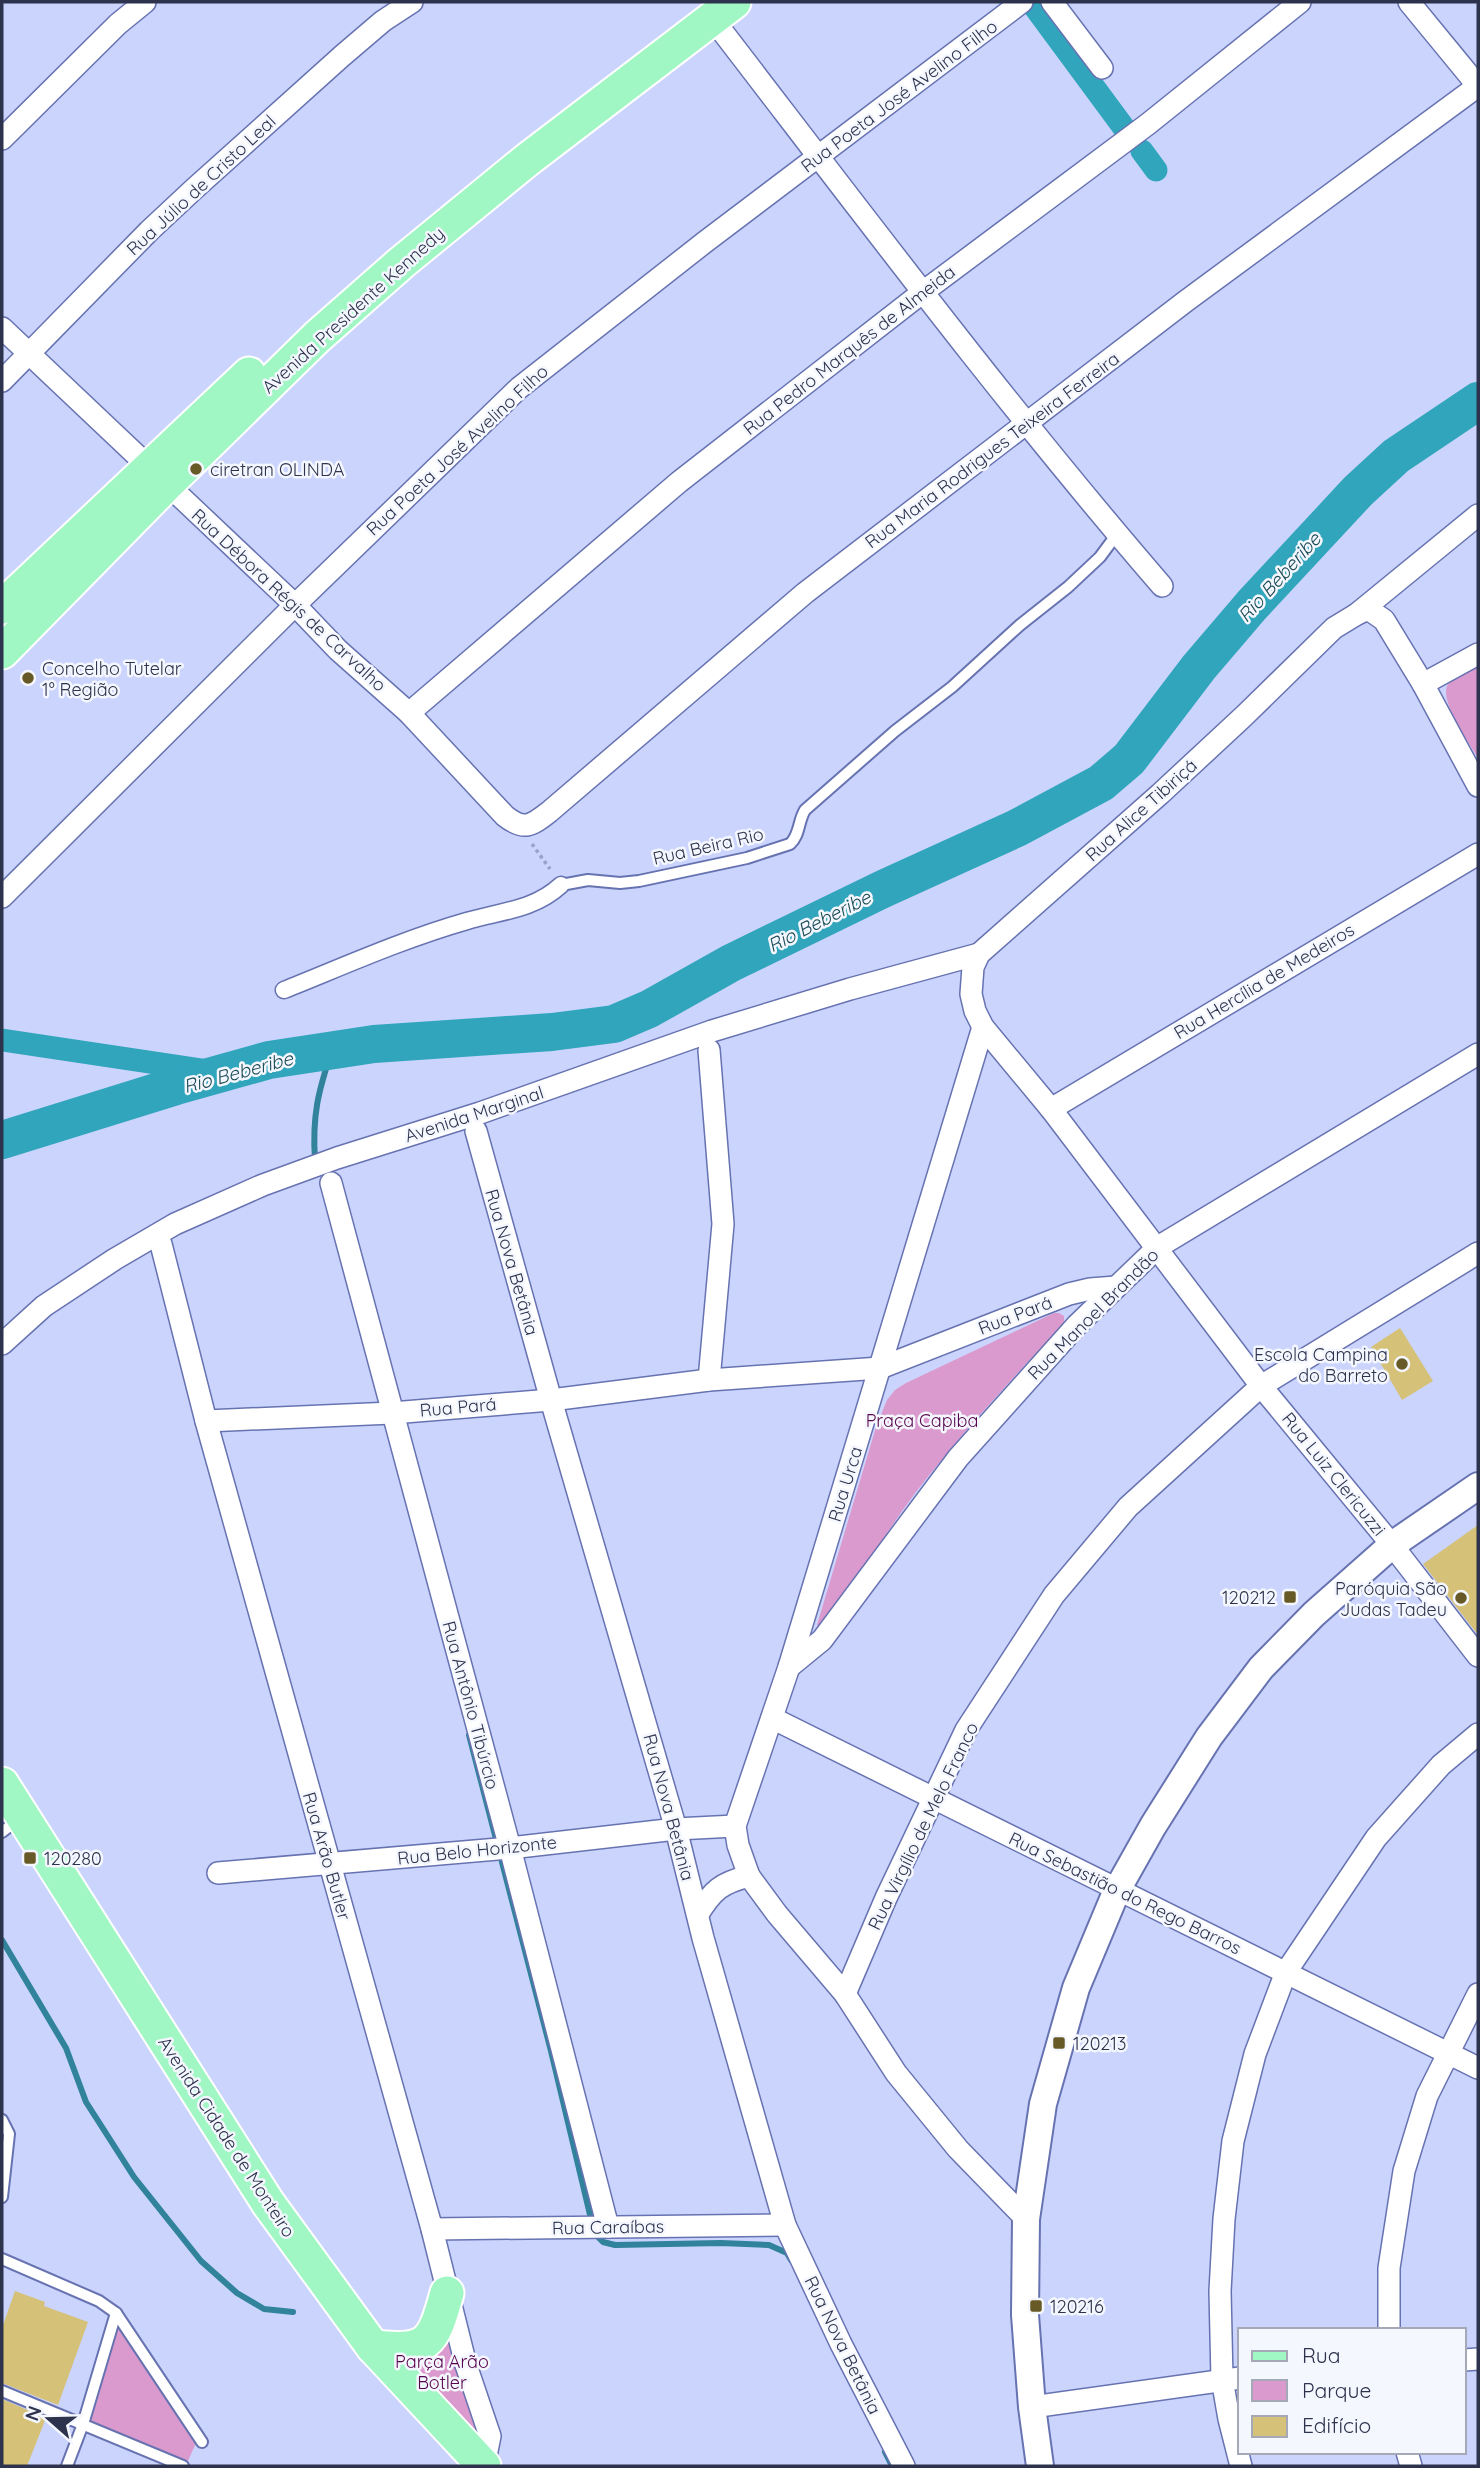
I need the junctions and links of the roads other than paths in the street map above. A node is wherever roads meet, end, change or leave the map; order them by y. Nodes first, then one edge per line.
1 (145, 2) edge
2 (412, 2) edge
3 (1052, 2) edge
4 (1300, 2) edge
5 (1409, 2) edge
6 (1010, 6) edge
7 (715, 7) edge
8 (1102, 68) dead end
9 (1478, 86) edge
10 (2, 139) edge
11 (819, 157) junction
12 (923, 292) junction
13 (2, 328) edge
14 (29, 355) junction
15 (2, 381) edge
16 (1028, 424) junction
17 (157, 476) junction
18 (1478, 515) edge
19 (1117, 534) junction
20 (1162, 586) dead end
21 (7, 604) edge
22 (295, 605) junction
23 (1357, 614) junction
24 (2, 652) edge
25 (1478, 654) edge
26 (1423, 684) junction
27 (410, 713) junction
28 (1478, 786) edge
29 (519, 825) joint
30 (1478, 854) edge
31 (561, 885) joint
32 (2, 897) edge
33 (979, 954) junction
34 (284, 990) dead end
35 (983, 1027) junction
36 (709, 1050) dead end
37 (1478, 1054) edge
38 (1051, 1109) junction
39 (476, 1131) dead end
40 (331, 1183) dead end
41 (161, 1244) dead end
42 (1158, 1247) junction
43 (1478, 1253) edge
44 (1116, 1287) junction
45 (2, 1344) edge
46 (880, 1368) junction
47 (709, 1380) junction
48 (1261, 1386) junction
49 (551, 1400) junction
50 (384, 1413) junction
51 (206, 1421) junction
52 (1478, 1486) edge
53 (1392, 1545) junction
54 (1478, 1656) edge
55 (789, 1667) junction
56 (772, 1718) junction
57 (1478, 1734) edge
58 (2, 1784) edge
59 (932, 1799) junction
60 (12, 1825) edge
61 (735, 1826) junction
62 (676, 1829) junction
63 (509, 1849) junction
64 (329, 1864) junction
65 (218, 1873) dead end
66 (749, 1876) junction
67 (1117, 1890) junction
68 (698, 1914) junction
69 (1286, 1972) junction
70 (845, 1994) junction
71 (1478, 1994) edge
72 (1447, 2053) junction
73 (1478, 2068) edge
74 (2, 2120) edge
75 (2, 2197) edge
76 (1026, 2219) junction
77 (785, 2225) junction
78 (607, 2227) junction
79 (432, 2229) junction
80 (2, 2259) edge
81 (447, 2293) junction
82 (116, 2313) junction
83 (1389, 2328) edge
84 (373, 2347) junction
85 (1231, 2378) edge
86 (2, 2391) edge
87 (1031, 2407) junction
88 (83, 2424) junction
89 (202, 2442) dead end
90 (67, 2466) edge
91 (183, 2466) edge
92 (484, 2466) edge
93 (904, 2466) edge
94 (1040, 2466) edge
95 (1241, 2466) edge

1 - 10 street
2 - 14 street, Rua Júlio de Cristo Leal
3 - 8 street
4 - 12 street, Rua Pedro Marquês de Almeida
5 - 9 street
6 - 11 street, Rua Poeta José Avelino Filho
7 - 11 street
7 - 17 main road, Avenida Presidente Kennedy
9 - 16 street, Rua Maria Rodrigues Teixeira Ferreira
11 - 12 street
11 - 22 street, Rua Poeta José Avelino Filho
12 - 16 street
12 - 27 street, Rua Pedro Marquês de Almeida
13 - 14 street, Rua Débora Régis de Carvalho
14 - 15 street, Rua Júlio de Cristo Leal
14 - 17 street, Rua Débora Régis de Carvalho
16 - 19 street
16 - 29 street, Rua Maria Rodrigues Teixeira Ferreira
17 - 21 main road, Avenida Presidente Kennedy
17 - 22 street, Rua Débora Régis de Carvalho
17 - 24 main road, Avenida Presidente Kennedy
18 - 23 street
19 - 20 street
19 - 31 lane, Rua Beira Rio
22 - 27 street, Rua Débora Régis de Carvalho
22 - 32 street, Rua Poeta José Avelino Filho
23 - 26 street
23 - 33 street, Rua Alice Tibiriçá
25 - 26 street
26 - 28 street
27 - 29 street, Rua Débora Régis de Carvalho
30 - 38 street, Rua Hercília de Medeiros
31 - 34 street, Rua Beira Rio
33 - 35 street
33 - 45 street, Avenida Marginal
35 - 38 street, Rua Luiz Clericuzzi
35 - 46 street, Rua Urca
36 - 47 street
37 - 42 street, Rua Manoel Brandão
38 - 42 street, Rua Luiz Clericuzzi
39 - 49 street, Rua Nova Betânia
40 - 50 street, Rua Antônio Tibúrcio
41 - 51 street, Rua Arão Butler
42 - 44 street, Rua Manoel Brandão
42 - 48 street, Rua Luiz Clericuzzi
43 - 48 street, Rua Virgílio de Melo Franco
44 - 46 street, Rua Pará
44 - 55 street, Rua Manoel Brandão
46 - 47 street, Rua Pará
46 - 55 street, Rua Urca
47 - 49 street, Rua Pará
48 - 53 street, Rua Luiz Clericuzzi
48 - 59 street, Rua Virgílio de Melo Franco
49 - 50 street, Rua Pará
49 - 62 street, Rua Nova Betânia
50 - 51 street, Rua Pará
50 - 63 street, Rua Antônio Tibúrcio
51 - 64 street, Rua Arão Butler
52 - 53 street
53 - 54 street, Rua Luiz Clericuzzi
53 - 67 street
55 - 56 street, Rua Urca
56 - 59 street, Rua Sebastião do Rego Barros
56 - 61 street, Rua Urca
57 - 69 street
58 - 60 main road, Avenida Cidade de Monteiro
59 - 67 street, Rua Sebastião do Rego Barros
59 - 70 street, Rua Virgílio de Melo Franco
60 - 84 main road, Avenida Cidade de Monteiro
61 - 62 street, Rua Belo Horizonte
61 - 66 street
62 - 63 street, Rua Belo Horizonte
62 - 68 street, Rua Nova Betânia
63 - 64 street, Rua Belo Horizonte
63 - 78 street, Rua Antônio Tibúrcio
64 - 65 street, Rua Belo Horizonte
64 - 79 street, Rua Arão Butler
66 - 68 street
66 - 70 street
67 - 69 street, Rua Sebastião do Rego Barros
67 - 76 street
68 - 77 street, Rua Nova Betânia
69 - 72 street, Rua Sebastião do Rego Barros
69 - 85 street
70 - 76 street
71 - 72 street
72 - 73 street, Rua Sebastião do Rego Barros
72 - 83 street
74 - 75 lane
76 - 87 street
77 - 78 street, Rua Caraíbas
77 - 93 street, Rua Nova Betânia
78 - 79 street, Rua Caraíbas
79 - 81 street, Rua Arão Butler
80 - 82 lane
81 - 84 main road
81 - 92 street, Rua Arão Butler
82 - 88 lane
82 - 89 lane
84 - 92 main road, Avenida Cidade de Monteiro
85 - 87 street
85 - 95 street
86 - 88 lane
87 - 94 street
88 - 90 lane
88 - 91 lane

